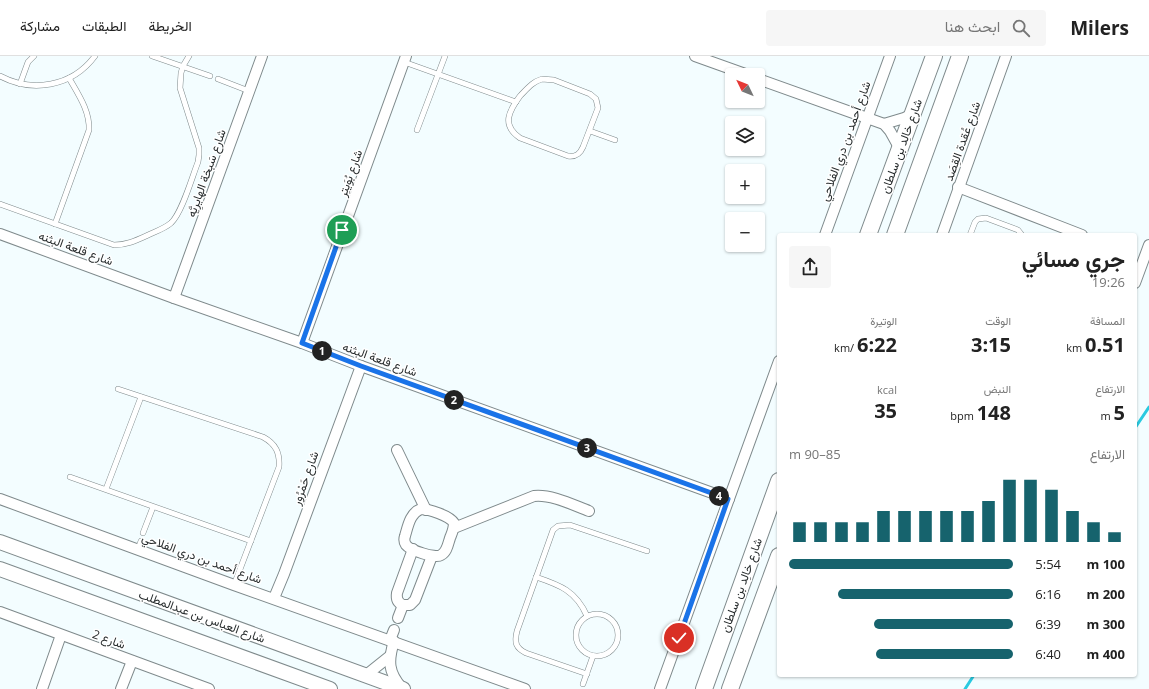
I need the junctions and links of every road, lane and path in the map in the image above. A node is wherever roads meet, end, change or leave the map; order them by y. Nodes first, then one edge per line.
1 (34, 56) edge
2 (86, 56) edge
3 (152, 56) edge
4 (190, 56) edge
5 (262, 56) edge
6 (445, 56) edge
7 (695, 56) edge
8 (890, 56) edge
9 (934, 56) edge
10 (960, 56) edge
11 (1006, 56) edge
12 (93, 58) edge
13 (405, 59) edge
14 (183, 66) junction
15 (728, 68) edge
16 (438, 74) junction
17 (0, 76) edge
18 (210, 76) dead end
19 (69, 78) junction
20 (218, 79) dead end
21 (765, 82) edge
22 (20, 84) junction
23 (249, 91) junction
24 (516, 102) junction
25 (913, 114) junction
26 (867, 118) junction
27 (884, 124) junction
28 (417, 130) dead end
29 (590, 132) junction
30 (615, 140) dead end
31 (900, 149) junction
32 (958, 187) junction
33 (0, 204) edge
34 (55, 224) junction
35 (1064, 232) edge
36 (826, 233) edge
37 (869, 233) edge
38 (896, 233) edge
39 (943, 233) edge
40 (971, 233) edge
41 (1020, 233) edge
42 (0, 234) edge
43 (1149, 245) edge
44 (1140, 256) edge
45 (1137, 272) edge
46 (174, 298) junction
47 (302, 343) junction
48 (361, 366) junction
49 (777, 366) edge
50 (118, 390) dead end
51 (141, 398) junction
52 (397, 450) dead end
53 (70, 477) dead end
54 (777, 487) edge
55 (106, 489) junction
56 (0, 498) edge
57 (728, 499) junction
58 (153, 507) junction
59 (426, 510) junction
60 (589, 511) dead end
61 (454, 528) junction
62 (144, 533) dead end
63 (251, 541) junction
64 (0, 542) edge
65 (413, 549) junction
66 (647, 551) dead end
67 (432, 556) junction
68 (0, 569) edge
69 (776, 569) edge
70 (536, 577) junction
71 (234, 585) junction
72 (274, 598) junction
73 (403, 606) junction
74 (0, 612) edge
75 (732, 612) junction
76 (587, 616) junction
77 (398, 618) dead end
78 (61, 635) junction
79 (393, 637) junction
80 (390, 656) junction
81 (593, 656) junction
82 (132, 661) junction
83 (587, 674) junction
84 (366, 676) junction
85 (583, 684) dead end
86 (42, 689) edge
87 (121, 689) edge
88 (209, 689) edge
89 (330, 689) edge
90 (403, 689) edge
91 (525, 689) edge
92 (660, 689) edge
93 (693, 689) edge
94 (704, 689) edge
95 (730, 689) edge

1 - 22 lane
2 - 12 lane
3 - 14 lane
4 - 14 lane
5 - 23 street, شارع سَبخة الهايرِيَّه
6 - 16 lane
7 - 15 street
8 - 26 street, شارع أحمد بن دري الفلاحي
9 - 25 main road, شارع خالِد بن سلطان
10 - 38 main road, شارع خالِد بن سلطان
11 - 32 street, شارع عُقدة القِصَد
12 - 19 lane
13 - 16 lane
13 - 47 street, شارع بُوَيتِر
14 - 18 lane
14 - 34 lane
16 - 24 lane
16 - 28 lane
17 - 22 lane
19 - 22 lane
19 - 34 lane
20 - 23 lane
21 - 26 street
23 - 46 street, شارع سَبخة الهايرِيَّه
24 - 29 lane
24 - 29 lane
25 - 27 street
25 - 31 main road, شارع خالِد بن سلطان
26 - 27 street
26 - 36 street, شارع أحمد بن دري الفلاحي
27 - 31 street
29 - 30 lane
31 - 37 main road, شارع خالِد بن سلطان
32 - 35 street
32 - 39 street, شارع عُقدة القِصَد
33 - 34 lane
40 - 41 lane
42 - 46 street, شارع قلعة البثنه
43 - 44 street
44 - 45 street
46 - 47 street, شارع قلعة البثنه
47 - 48 street, شارع قلعة البثنه
48 - 57 street, شارع قلعة البثنه
48 - 72 street, شارع حَمْرُور
49 - 57 street
50 - 51 lane
51 - 55 lane
51 - 63 lane
52 - 59 street
53 - 55 lane
54 - 75 main road, شارع خالِد بن سلطان
55 - 58 lane
56 - 71 street, شارع أحمد بن دري الفلاحي
57 - 92 street
58 - 62 lane
58 - 63 lane
59 - 61 street
59 - 65 street
60 - 61 street
61 - 67 street
63 - 71 lane
64 - 84 street, شارع العباس بن عبدالمطلب
65 - 67 street
65 - 73 street
66 - 70 lane
67 - 73 street
68 - 89 street, شارع العباس بن عبدالمطلب
69 - 95 main road
70 - 76 lane
70 - 83 lane
71 - 72 street, شارع أحمد بن دري الفلاحي
72 - 79 street, شارع أحمد بن دري الفلاحي
73 - 77 street
74 - 78 street, شارع 2
75 - 93 main road
75 - 94 main road, شارع خالِد بن سلطان
76 - 81 lane
76 - 81 lane
78 - 82 street, شارع 2
78 - 86 street
79 - 80 street
79 - 91 street, شارع أحمد بن دري الفلاحي
80 - 84 street
80 - 90 street
81 - 83 lane
82 - 87 street
82 - 88 street, شارع 2
83 - 85 lane
84 - 90 street, شارع العباس بن عبدالمطلب

